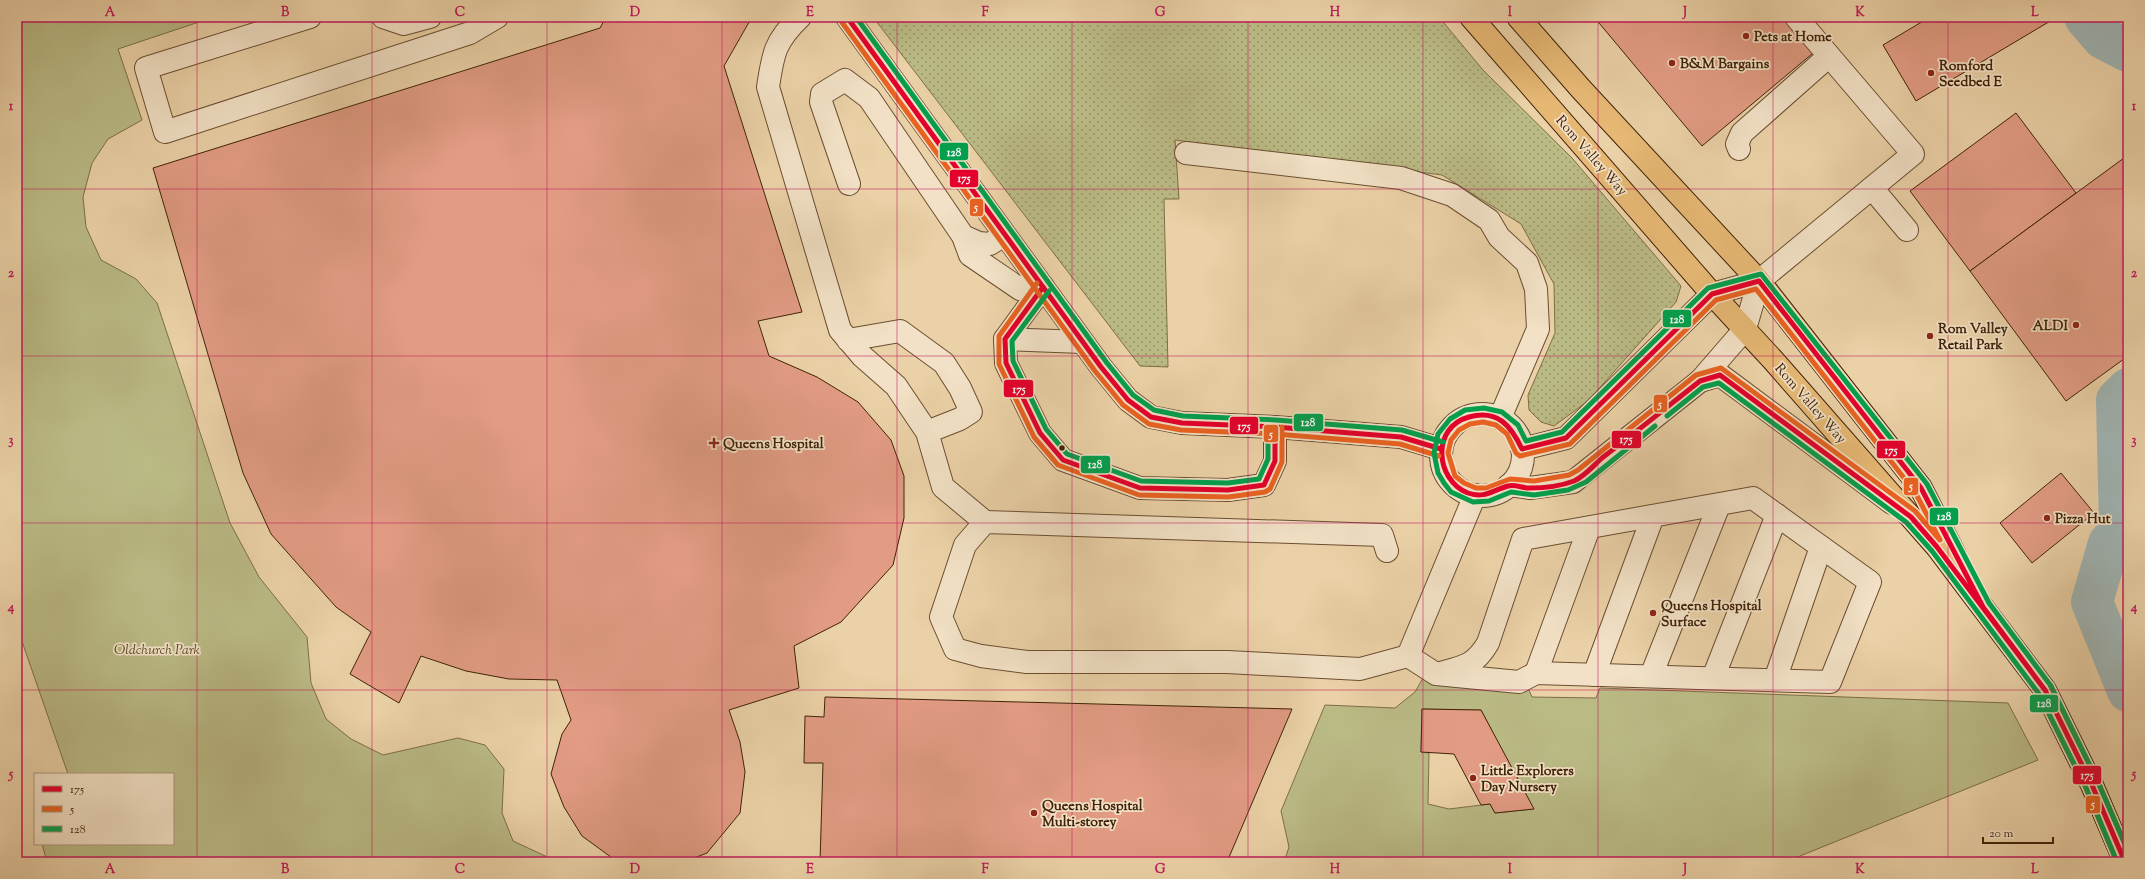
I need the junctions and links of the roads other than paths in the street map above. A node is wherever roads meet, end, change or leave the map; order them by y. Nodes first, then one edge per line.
1 (310, 17) edge
2 (383, 17) edge
3 (430, 17) edge
4 (497, 17) edge
5 (800, 17) edge
6 (847, 17) edge
7 (1471, 17) edge
8 (1518, 17) edge
9 (1796, 17) edge
10 (1829, 56) junction
11 (1739, 149) dead end
12 (1186, 153) dead end
13 (849, 184) dead end
14 (1872, 188) junction
15 (1907, 230) dead end
16 (1004, 235) junction
17 (963, 236) junction
18 (1759, 281) junction
19 (1039, 283) junction
20 (1712, 294) junction
21 (1745, 329) junction
22 (1005, 339) junction
23 (848, 340) junction
24 (1082, 342) junction
25 (1700, 381) junction
26 (1500, 418) junction
27 (1275, 427) junction
28 (927, 432) junction
29 (1441, 449) junction
30 (1522, 449) junction
31 (1509, 486) junction
32 (1475, 495) junction
33 (1719, 505) junction
34 (1777, 515) junction
35 (1653, 516) junction
36 (1911, 517) junction
37 (985, 522) junction
38 (1589, 528) junction
39 (1821, 547) junction
40 (1387, 551) dead end
41 (1983, 607) junction
42 (1408, 656) junction
43 (1536, 673) junction
44 (1436, 674) junction
45 (1594, 675) junction
46 (1651, 676) junction
47 (1713, 678) junction
48 (1775, 680) junction
49 (2125, 862) edge

1 - 4 street
2 - 3 street
5 - 23 street
6 - 16 street
7 - 20 main road, Rom Valley Way
8 - 18 main road, Rom Valley Way
9 - 10 street
10 - 11 street
10 - 14 street
12 - 26 street
13 - 17 street
14 - 15 street
14 - 18 street
16 - 17 street
16 - 19 street
17 - 19 street
18 - 20 street
18 - 21 street
18 - 41 main road, Rom Valley Way
19 - 22 street
19 - 24 street
20 - 21 main road, Rom Valley Way
20 - 30 street
21 - 25 street
21 - 36 main road, Rom Valley Way
22 - 24 street
22 - 27 street
23 - 28 street
23 - 28 street
24 - 27 street
25 - 31 street
25 - 36 street
26 - 29 street
26 - 30 street
27 - 29 street
28 - 37 street
29 - 32 street
30 - 31 street
31 - 32 street
32 - 42 street
33 - 34 street
33 - 35 street
33 - 46 street
34 - 39 street
34 - 47 street
35 - 38 street
35 - 45 street
36 - 41 main road, Rom Valley Way
37 - 40 street
37 - 42 street
38 - 43 street
38 - 44 street
39 - 48 street
39 - 48 street
41 - 49 main road, Rom Valley Way
42 - 44 street
43 - 44 street
43 - 45 street
45 - 46 street
46 - 47 street
47 - 48 street

